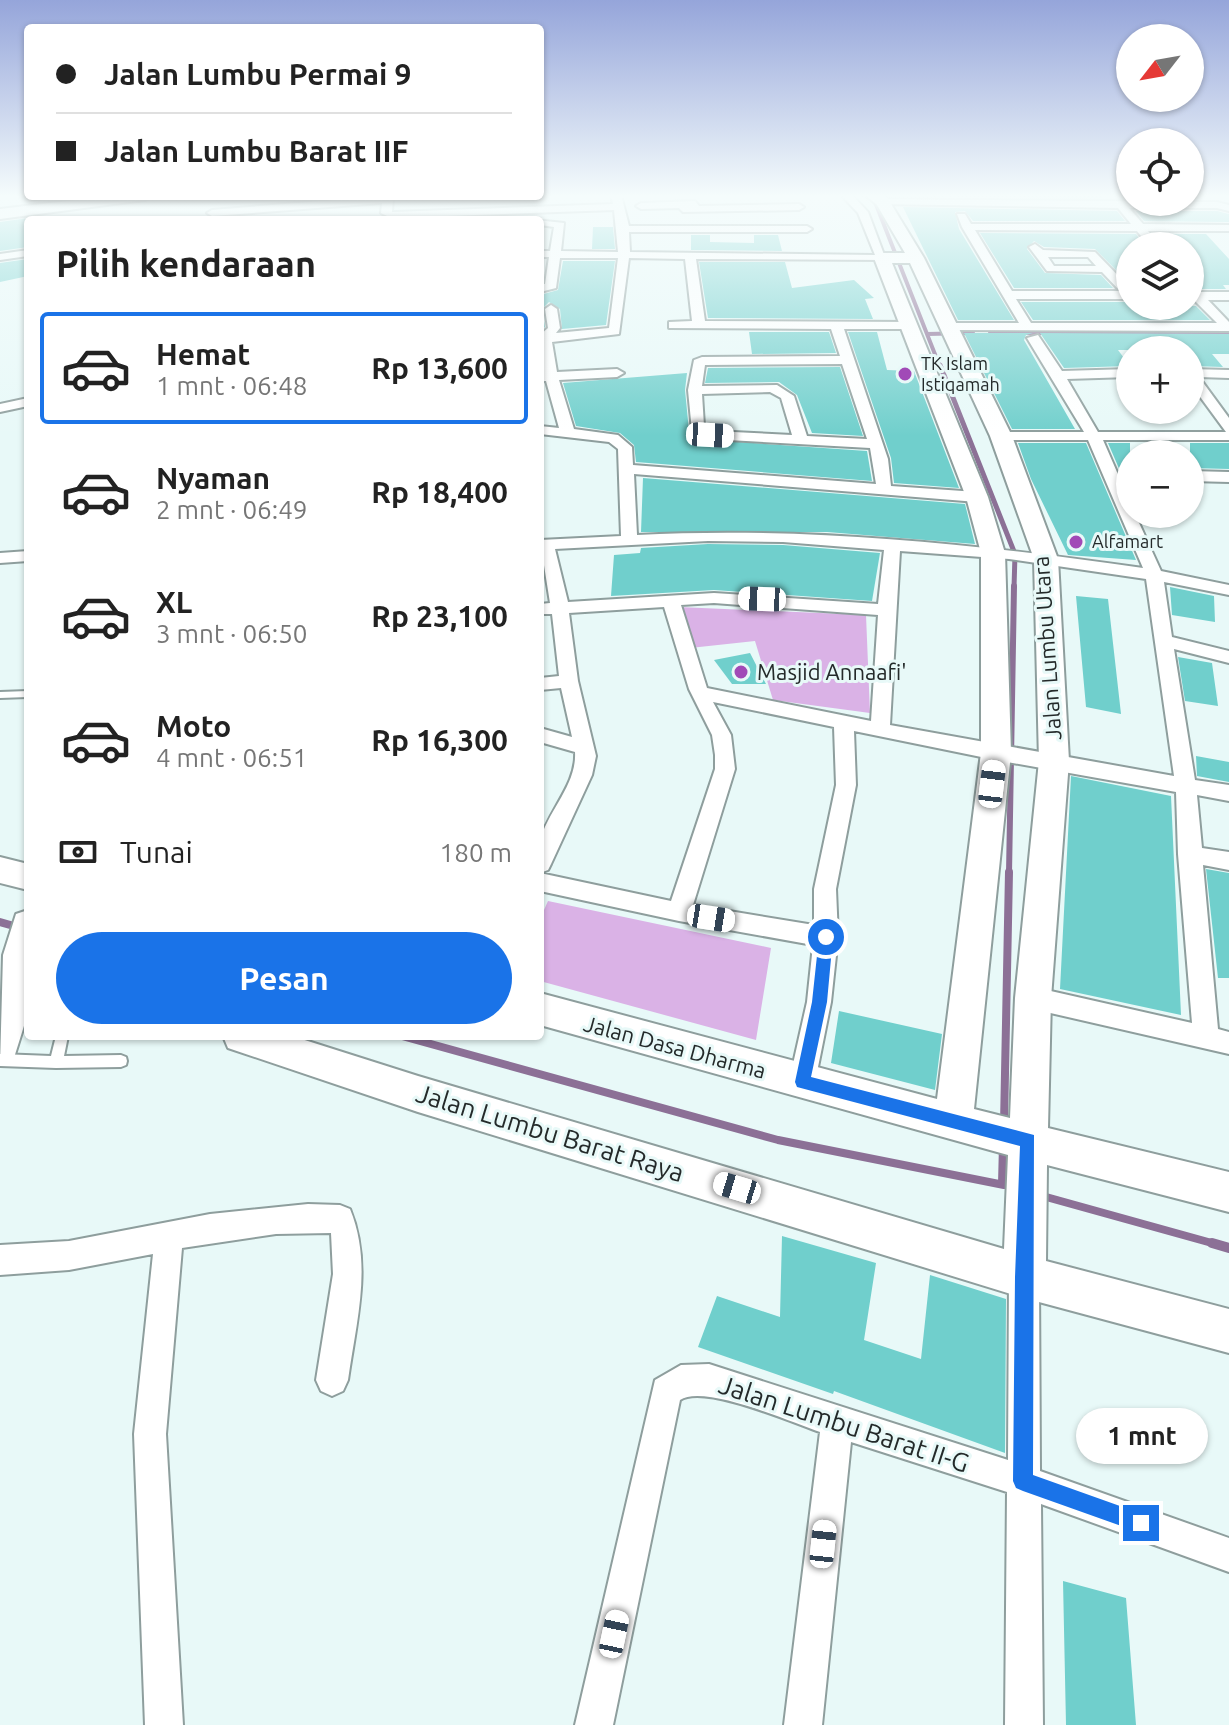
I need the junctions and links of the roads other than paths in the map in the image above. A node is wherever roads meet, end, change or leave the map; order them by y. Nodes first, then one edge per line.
1 (622, 276) edge
2 (693, 276) edge
3 (902, 276) edge
4 (912, 276) edge
5 (997, 276) edge
6 (1204, 294) edge
7 (1009, 295) junction
8 (1116, 295) edge
9 (1229, 296) edge
10 (1204, 306) edge
11 (551, 309) dead end
12 (673, 325) dead end
13 (699, 325) junction
14 (836, 325) junction
15 (909, 325) junction
16 (1228, 331) edge
17 (1029, 332) junction
18 (950, 333) junction
19 (544, 337) edge
20 (544, 339) edge
21 (544, 350) edge
22 (846, 360) junction
23 (617, 373) dead end
24 (1116, 373) edge
25 (1204, 374) edge
26 (1229, 374) edge
27 (1058, 375) junction
28 (547, 377) edge
29 (695, 390) junction
30 (1204, 392) edge
31 (24, 403) edge
32 (1204, 404) edge
33 (1214, 404) junction
34 (0, 408) edge
35 (1229, 428) edge
36 (544, 431) edge
37 (568, 434) junction
38 (1093, 435) junction
39 (1001, 436) junction
40 (1229, 436) edge
41 (801, 441) junction
42 (874, 444) junction
43 (627, 469) junction
44 (1112, 475) junction
45 (1116, 475) edge
46 (1204, 476) edge
47 (1229, 477) edge
48 (884, 489) junction
49 (977, 497) junction
50 (629, 541) junction
51 (544, 544) edge
52 (893, 547) junction
53 (544, 553) edge
54 (1001, 553) junction
55 (24, 556) edge
56 (0, 558) edge
57 (1041, 558) junction
58 (1154, 575) junction
59 (1229, 590) edge
60 (671, 600) junction
61 (550, 608) edge
62 (888, 610) junction
63 (1163, 640) junction
64 (1229, 657) edge
65 (569, 681) junction
66 (544, 684) edge
67 (700, 693) junction
68 (24, 694) edge
69 (0, 695) edge
70 (844, 723) junction
71 (880, 729) junction
72 (544, 736) edge
73 (585, 748) junction
74 (1002, 754) junction
75 (1047, 760) junction
76 (1186, 785) junction
77 (1229, 793) edge
78 (1189, 854) junction
79 (544, 856) edge
80 (1229, 861) edge
81 (0, 870) edge
82 (24, 876) edge
83 (544, 883) edge
84 (679, 912) junction
85 (826, 937) junction
86 (21, 959) edge
87 (1033, 998) junction
88 (544, 1010) edge
89 (61, 1040) edge
90 (253, 1040) edge
91 (1218, 1040) edge
92 (0, 1049) edge
93 (0, 1060) edge
94 (121, 1061) dead end
95 (56, 1062) junction
96 (802, 1082) junction
97 (1001, 1138) junction
98 (1229, 1192) edge
99 (169, 1235) junction
100 (0, 1260) edge
101 (1024, 1265) junction
102 (1229, 1331) edge
103 (332, 1380) dead end
104 (837, 1423) junction
105 (1023, 1481) junction
106 (1229, 1555) edge
107 (164, 1725) edge
108 (594, 1725) edge
109 (803, 1725) edge
110 (1024, 1725) edge

1 - 20 street
2 - 13 street
3 - 15 street, Jalan Lumbu Utara
4 - 18 street, Jalan Lumbu Utara
5 - 7 street
6 - 9 street
7 - 8 street
7 - 17 street
10 - 16 street
11 - 19 street
12 - 13 street
13 - 14 street
14 - 15 street
14 - 22 street
15 - 49 street, Jalan Lumbu Utara
16 - 17 street
17 - 18 street
17 - 27 street
18 - 39 street, Jalan Lumbu Utara
21 - 28 street
22 - 29 street
22 - 42 street
23 - 28 street
24 - 27 street
25 - 26 street
27 - 38 street
28 - 37 street
29 - 41 street
29 - 41 street
30 - 33 street
31 - 34 street
32 - 33 street
33 - 35 street
36 - 37 street
37 - 43 street
38 - 39 street
38 - 40 street
38 - 44 street
39 - 57 street, Jalan Lumbu Utara
41 - 42 street
42 - 48 street
43 - 48 street
43 - 50 street
44 - 45 street
44 - 58 street
46 - 47 street
48 - 49 street
49 - 54 street, Jalan Lumbu Utara
50 - 51 street
50 - 52 street
52 - 54 street
52 - 62 street
53 - 61 street
54 - 57 street
54 - 74 street, Jalan Lumbu Utara
55 - 56 street
57 - 58 street
57 - 75 street, Jalan Lumbu Utara
58 - 59 street
58 - 63 street
60 - 61 street
60 - 62 street
60 - 67 street
61 - 65 street
62 - 71 street
63 - 64 street
63 - 76 street
65 - 66 street
65 - 73 street
67 - 70 street
67 - 84 street
68 - 69 lane
70 - 71 street
70 - 85 street
71 - 74 street
72 - 73 street
73 - 79 street
74 - 75 street
74 - 97 street, Jalan Lumbu Utara
75 - 76 street
75 - 87 street, Jalan Lumbu Utara
76 - 77 street
76 - 78 street
78 - 80 street
78 - 91 street
81 - 82 street
83 - 84 street
84 - 85 street
85 - 96 street
86 - 92 street
87 - 91 street
87 - 97 street, Jalan Lumbu Utara
88 - 96 street, Jalan Dasa Dharma
89 - 95 lane
90 - 101 street, Jalan Lumbu Barat Raya
93 - 95 lane
94 - 95 lane
96 - 97 street, Jalan Dasa Dharma
97 - 98 street, Jalan Dasa Dharma
97 - 101 street
99 - 100 street
99 - 103 street
99 - 107 street
101 - 102 street, Jalan Lumbu Barat Raya
101 - 105 street
104 - 105 street, Jalan Lumbu Barat II-G
104 - 108 street, Jalan Lumbu Barat II-G
104 - 109 street
105 - 106 street, Jalan Lumbu Barat II-G
105 - 110 street

